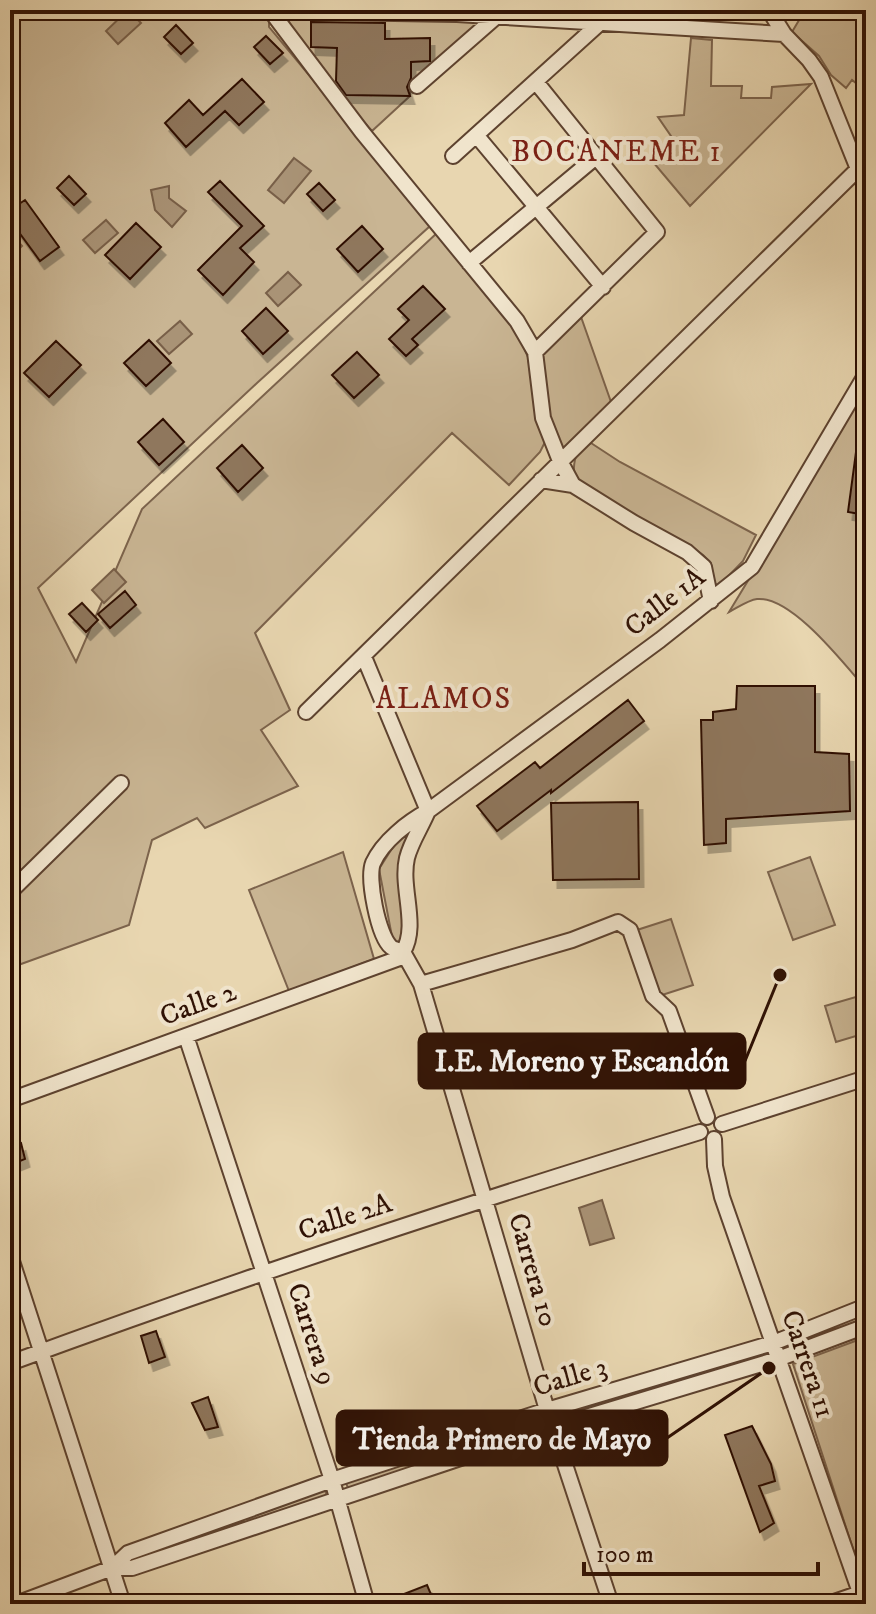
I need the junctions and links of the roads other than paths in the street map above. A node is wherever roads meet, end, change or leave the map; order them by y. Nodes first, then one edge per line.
1 (270, 10) edge
2 (616, 10) edge
3 (769, 10) edge
4 (497, 16) junction
5 (601, 22) junction
6 (624, 23) junction
7 (784, 34) junction
8 (536, 82) junction
9 (417, 86) dead end
10 (477, 136) junction
11 (453, 156) dead end
12 (596, 157) junction
13 (857, 170) junction
14 (866, 189) edge
15 (536, 207) junction
16 (469, 263) junction
17 (603, 287) junction
18 (535, 352) junction
19 (866, 374) edge
20 (560, 461) junction
21 (541, 480) junction
22 (573, 485) junction
23 (711, 601) junction
24 (364, 657) junction
25 (306, 712) dead end
26 (121, 783) dead end
27 (428, 811) junction
28 (10, 892) edge
29 (404, 954) junction
30 (421, 984) junction
31 (186, 1036) junction
32 (866, 1078) edge
33 (10, 1100) edge
34 (707, 1117) junction
35 (722, 1124) junction
36 (700, 1132) junction
37 (714, 1139) junction
38 (485, 1198) junction
39 (10, 1255) edge
40 (264, 1271) junction
41 (866, 1306) edge
42 (866, 1326) edge
43 (773, 1343) junction
44 (43, 1351) junction
45 (778, 1359) junction
46 (10, 1363) edge
47 (654, 1378) junction
48 (661, 1394) junction
49 (547, 1410) junction
50 (553, 1427) junction
51 (433, 1447) junction
52 (440, 1465) junction
53 (332, 1480) junction
54 (336, 1499) junction
55 (220, 1520) junction
56 (227, 1536) junction
57 (112, 1568) junction
58 (864, 1596) edge
59 (16, 1604) edge
60 (123, 1604) edge
61 (367, 1604) edge
62 (611, 1604) edge
63 (828, 1604) edge

1 - 4 street
1 - 16 street
2 - 6 street
3 - 7 street
4 - 5 street
4 - 9 street
5 - 6 street
5 - 8 street
6 - 7 street
7 - 13 street
8 - 10 street
8 - 12 street
10 - 11 street
10 - 15 street
12 - 15 street
12 - 17 street
13 - 14 street
13 - 20 street
15 - 16 street
15 - 17 street
16 - 18 street
17 - 18 street
18 - 20 street
19 - 23 street, Calle 1A
20 - 21 street
20 - 22 street
21 - 22 street
21 - 24 street
22 - 23 street
23 - 27 street, Calle 1A
24 - 25 street
24 - 27 street
26 - 28 street
27 - 29 street
27 - 29 street, Carrera 10
29 - 30 street, Carrera 10
29 - 31 street, Calle 2
30 - 34 street
30 - 38 street, Carrera 10
31 - 33 street, Calle 2
31 - 40 street, Carrera 9
32 - 35 street
34 - 35 street
34 - 36 street
35 - 37 street
36 - 37 street
36 - 38 street, Calle 2A
37 - 43 street, Carrera 11
38 - 40 street, Calle 2A
38 - 49 street, Carrera 10
39 - 44 street
40 - 44 street, Calle 2A
40 - 53 street, Carrera 9
41 - 43 street, Calle 3
42 - 45 street, Calle 3
43 - 45 street, Carrera 11
43 - 47 street, Calle 3
44 - 46 street, Calle 2A
44 - 57 street
45 - 48 street, Calle 3
45 - 58 street, Carrera 11
47 - 48 street
47 - 49 street, Calle 3
48 - 50 street, Calle 3
49 - 50 street, Carrera 10
49 - 51 street, Calle 3
50 - 52 street, Calle 3
50 - 62 street, Carrera 10
51 - 52 street
51 - 53 street, Calle 3
52 - 54 street, Calle 3
53 - 54 street, Carrera 9
53 - 55 street, Calle 3
54 - 56 street, Calle 3
54 - 61 street, Carrera 9
55 - 56 street
55 - 57 street, Calle 3
56 - 57 street, Calle 3
57 - 59 street, Calle 3
57 - 60 street
58 - 63 street

